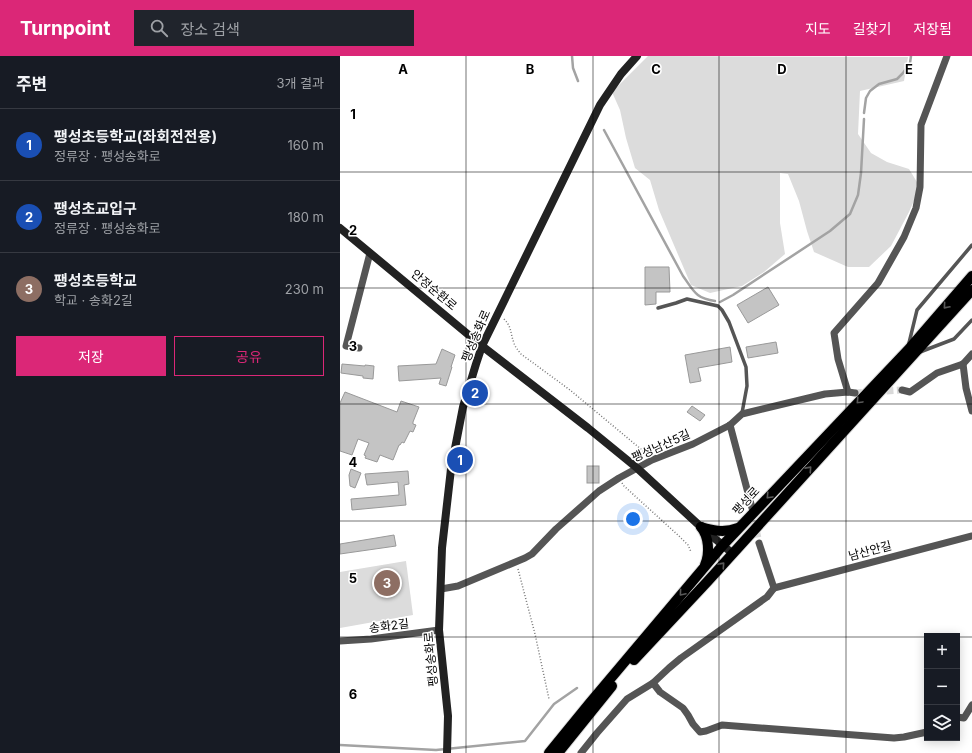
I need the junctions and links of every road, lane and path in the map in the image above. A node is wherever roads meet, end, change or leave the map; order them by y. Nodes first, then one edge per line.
1 (637, 56) edge
2 (947, 56) edge
3 (340, 228) edge
4 (972, 245) edge
5 (370, 253) junction
6 (972, 276) edge
7 (972, 290) edge
8 (658, 308) dead end
9 (498, 314) junction
10 (972, 320) edge
11 (482, 346) junction
12 (359, 348) dead end
13 (911, 352) junction
14 (972, 354) edge
15 (963, 364) junction
16 (902, 390) tunnel mouth
17 (972, 411) edge
18 (742, 414) junction
19 (730, 425) junction
20 (652, 460) junction
21 (637, 468) junction
22 (619, 478) junction
23 (752, 508) tunnel mouth
24 (701, 527) junction
25 (740, 527) junction
26 (972, 536) edge
27 (759, 543) tunnel mouth
28 (723, 545) junction
29 (691, 552) dead end
30 (732, 553) junction
31 (516, 562) junction
32 (702, 569) junction
33 (774, 588) junction
34 (441, 589) junction
35 (440, 630) junction
36 (340, 641) edge
37 (653, 683) junction
38 (549, 699) dead end
39 (972, 705) edge
40 (960, 718) edge
41 (972, 722) edge
42 (924, 733) edge
43 (448, 749) edge
44 (549, 753) edge
45 (558, 753) edge
46 (581, 753) edge

1 - 9 street, 팽성송화로
2 - 18 street
3 - 5 street, 안정순환로
4 - 13 lane
5 - 11 street, 안정순환로
5 - 12 street
6 -> 13 main road, 팽성로
7 - 13 main road, 팽성로
8 - 18 lane
9 - 11 street, 팽성송화로
9 - 20 path
10 - 13 lane
11 - 21 street, 안정순환로
11 - 34 street, 팽성송화로
13 -> 25 main road, 팽성로
30 -> 13 main road, 팽성로
14 - 15 street
15 - 16 street
15 - 17 street
18 - 19 street, 팽성남산5길
19 - 20 street, 팽성남산5길
19 - 23 street
20 - 21 street, 팽성남산5길
21 - 22 street, 팽성남산5길
21 - 24 street, 안정순환로
22 - 29 path
22 - 31 street, 팽성남산5길
24 - 25 main road
24 - 28 street, 안정순환로
24 - 32 main road
25 - 28 main road, 팽성로
26 - 33 street, 남산안길
27 - 33 street
28 - 30 street, 안정순환로
28 - 32 main road, 팽성로
45 -> 30 main road, 팽성로
31 - 34 street, 팽성남산5길
31 - 38 path
32 -> 44 main road, 팽성로
33 - 37 street
34 - 35 street, 팽성송화로
35 - 36 street, 송화2길
35 - 43 street, 팽성송화로
37 - 42 street
37 - 46 street
39 - 40 street
40 - 41 street

